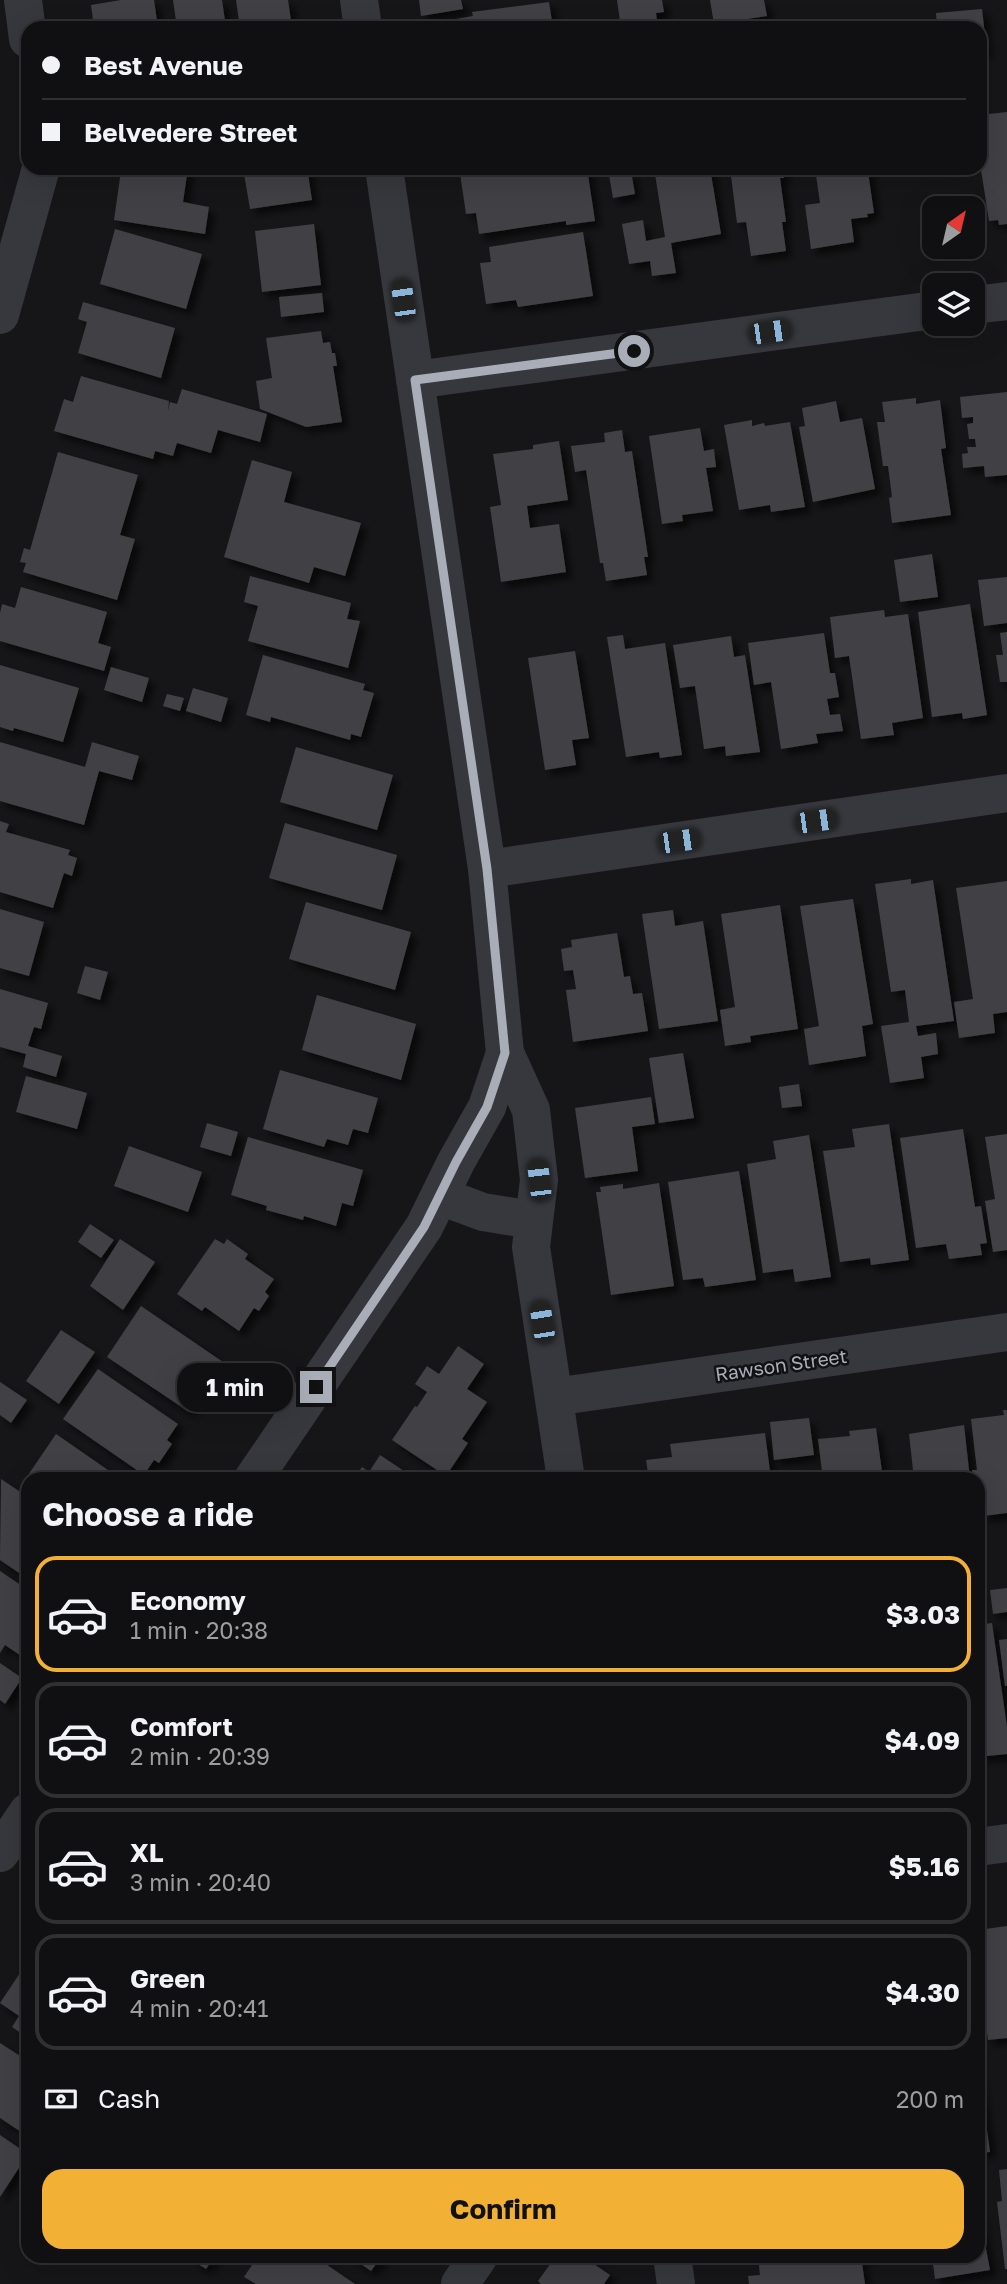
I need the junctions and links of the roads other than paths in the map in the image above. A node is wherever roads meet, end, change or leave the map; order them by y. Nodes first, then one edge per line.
1 (23, 0) edge
2 (359, 0) edge
3 (26, 21) edge
4 (362, 21) edge
5 (39, 175) edge
6 (385, 175) edge
7 (1007, 301) edge
8 (985, 304) edge
9 (922, 312) edge
10 (0, 315) edge
11 (415, 380) junction
12 (1007, 793) edge
13 (487, 869) junction
14 (505, 1053) junction
15 (440, 1196) junction
16 (533, 1220) junction
17 (1007, 1332) edge
18 (554, 1397) junction
19 (258, 1472) edge
20 (565, 1472) edge
21 (21, 1822) edge
22 (1007, 1843) edge
23 (985, 1846) edge
24 (0, 1853) edge
25 (474, 2263) edge
26 (673, 2263) edge
27 (460, 2284) edge
28 (676, 2284) edge

1 - 3 street
2 - 4 street
5 - 10 street
6 - 11 street
7 - 8 street
9 - 11 street
11 - 13 street
12 - 13 street
13 - 14 street
14 - 15 street
14 - 16 street
15 - 16 street
15 - 19 street
16 - 18 street
17 - 18 street, Rawson Street
18 - 20 street
21 - 24 street
22 - 23 street
25 - 27 street
26 - 28 street

